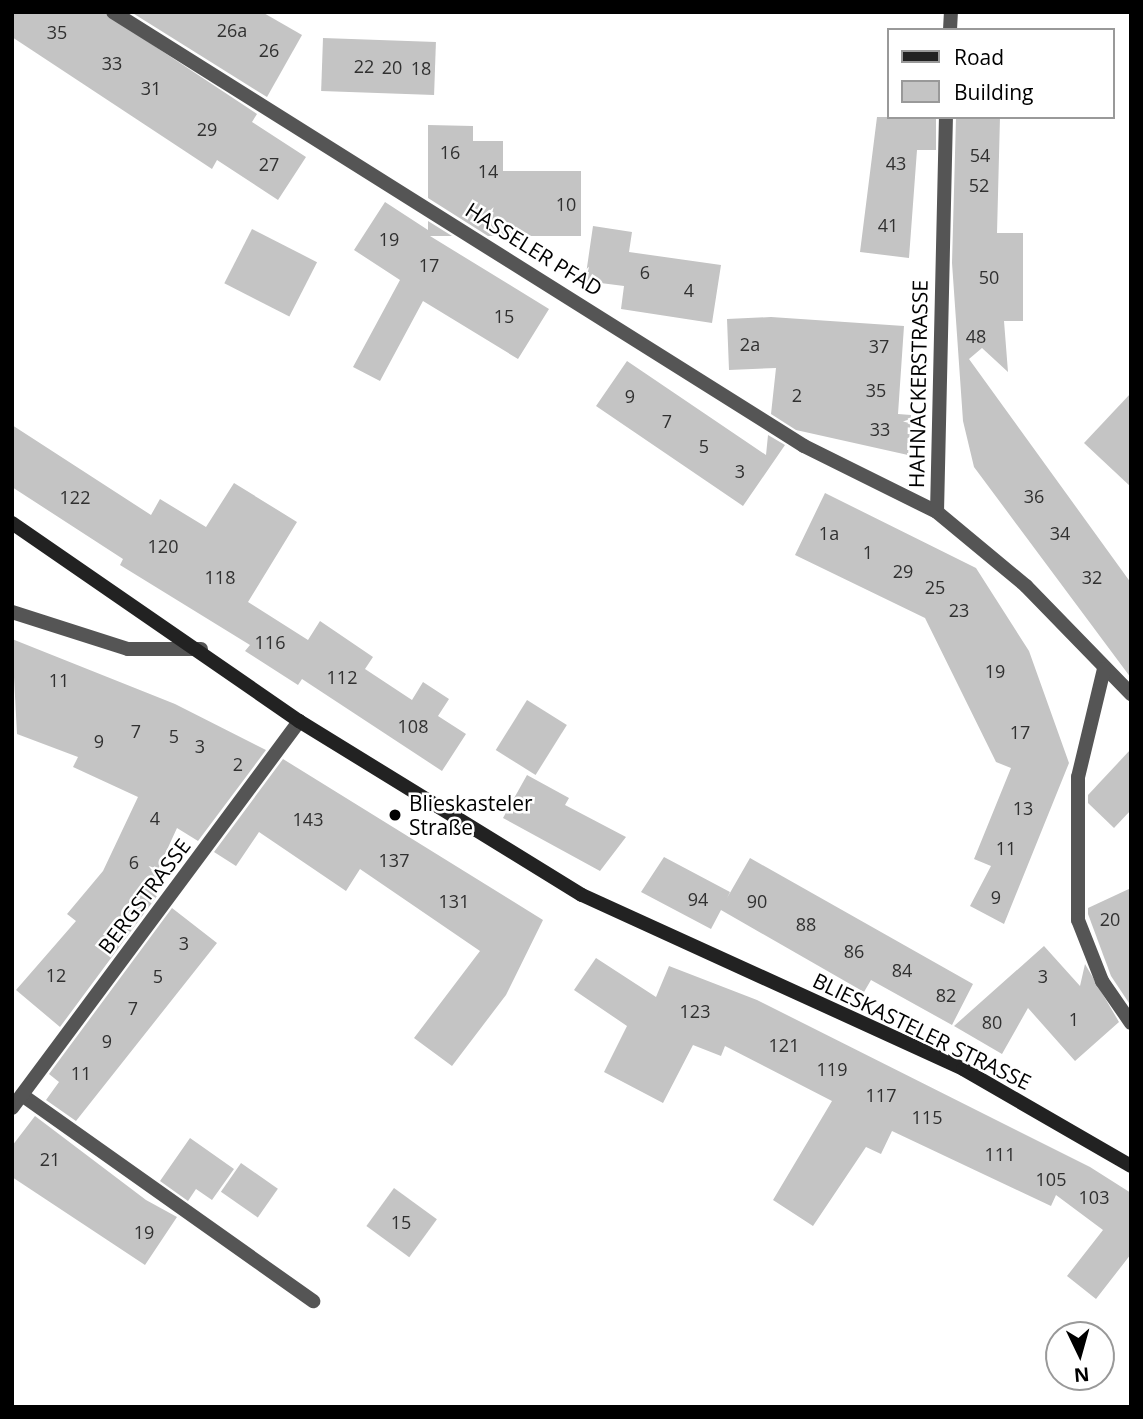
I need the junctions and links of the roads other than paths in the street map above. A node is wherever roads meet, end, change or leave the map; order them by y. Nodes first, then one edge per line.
1 (113, 12) edge
2 (946, 119) edge
3 (937, 512) junction
4 (12, 523) edge
5 (12, 612) edge
6 (201, 649) junction
7 (1104, 669) junction
8 (1131, 694) edge
9 (299, 721) junction
10 (1131, 1023) edge
11 (22, 1095) junction
12 (12, 1108) edge
13 (1131, 1166) edge
14 (313, 1301) dead end

1 - 3 street, HASSELER PFAD
2 - 3 street, HAHNACKERSTRASSE
3 - 7 street, HAHNACKERSTRASSE
4 - 6 main road, BLIESKASTELER STRASSE
5 - 6 street
6 - 9 main road, BLIESKASTELER STRASSE
7 - 8 street, HAHNACKERSTRASSE
7 - 10 street
9 - 11 street, BERGSTRASSE
9 - 13 main road, BLIESKASTELER STRASSE
11 - 12 street, BERGSTRASSE
11 - 14 street

